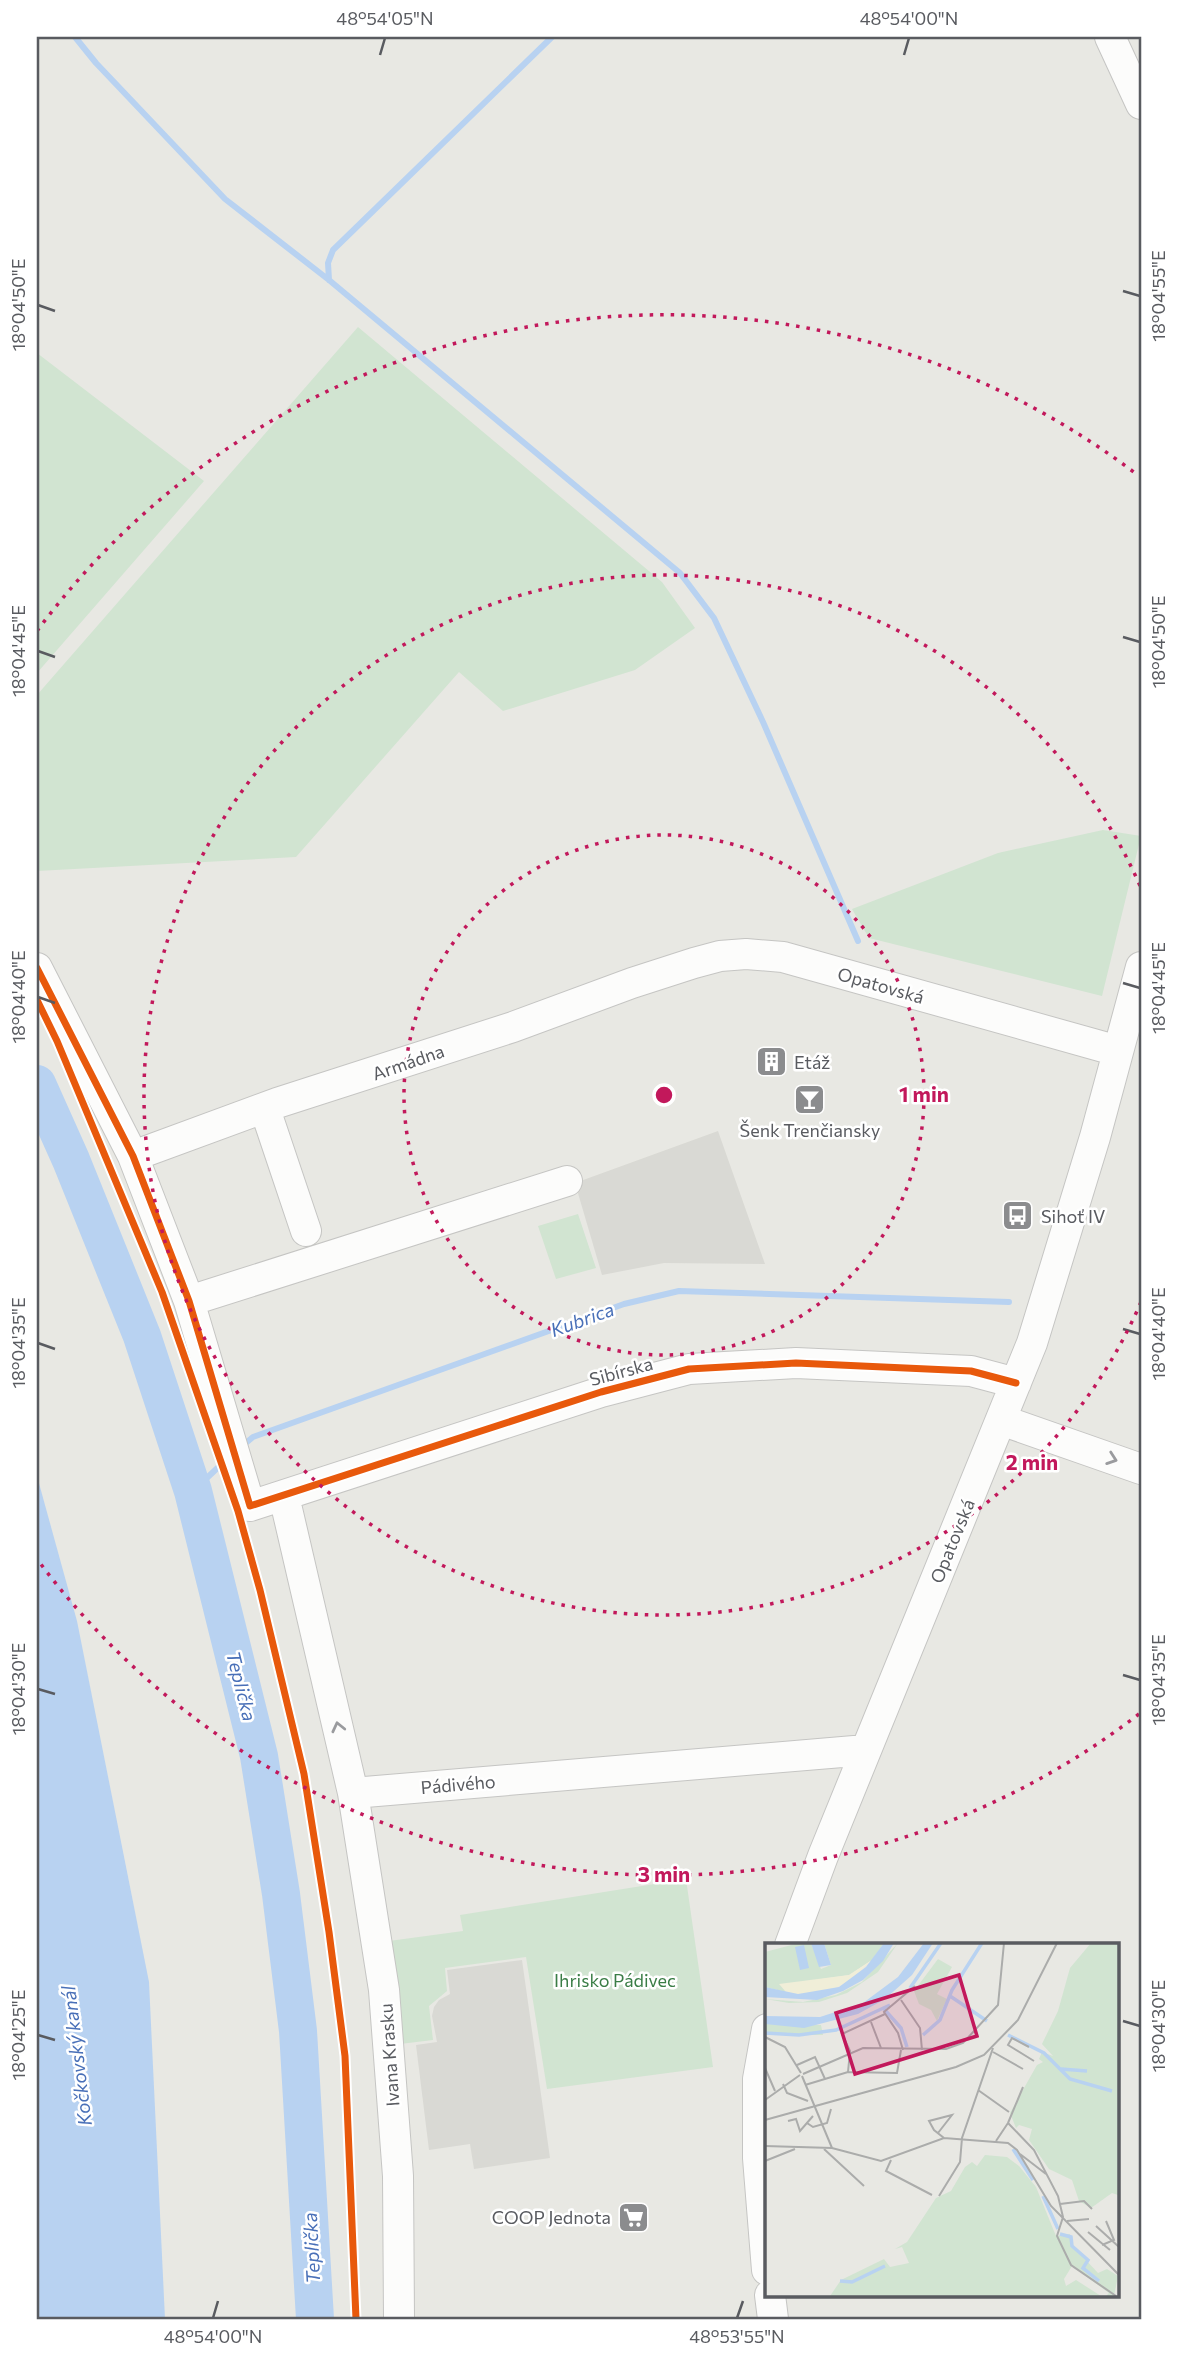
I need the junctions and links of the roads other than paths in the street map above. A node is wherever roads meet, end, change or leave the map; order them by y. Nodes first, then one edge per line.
1 (1110, 37) edge
2 (1141, 104) edge
3 (683, 966) joint
4 (1141, 967) edge
5 (37, 968) edge
6 (1118, 1051) junction
7 (265, 1109) junction
8 (133, 1156) junction
9 (567, 1181) dead end
10 (306, 1231) dead end
11 (189, 1301) junction
12 (1016, 1382) junction
13 (1001, 1420) junction
14 (1141, 1469) edge
15 (284, 1496) junction
16 (866, 1750) junction
17 (353, 1793) junction
18 (791, 1943) edge
19 (765, 2040) edge
20 (765, 2245) edge
21 (770, 2296) edge
22 (399, 2319) edge
23 (772, 2319) edge

1 - 2 street
3 - 6 street, Opatovská
3 - 7 street, Armádna
4 - 6 street, Opatovská
5 - 8 street
6 - 12 street, Opatovská
7 - 8 street, Armádna
7 - 10 street
8 - 11 street
9 - 11 street
11 - 15 street, Sibírska
12 - 13 street, Opatovská
12 - 15 street, Sibírska
13 -> 14 street
13 - 16 street, Opatovská
17 -> 15 street
16 - 17 street, Pádivého
16 - 18 street, Opatovská
17 - 22 street, Ivana Krasku
19 - 20 street
21 - 23 street

